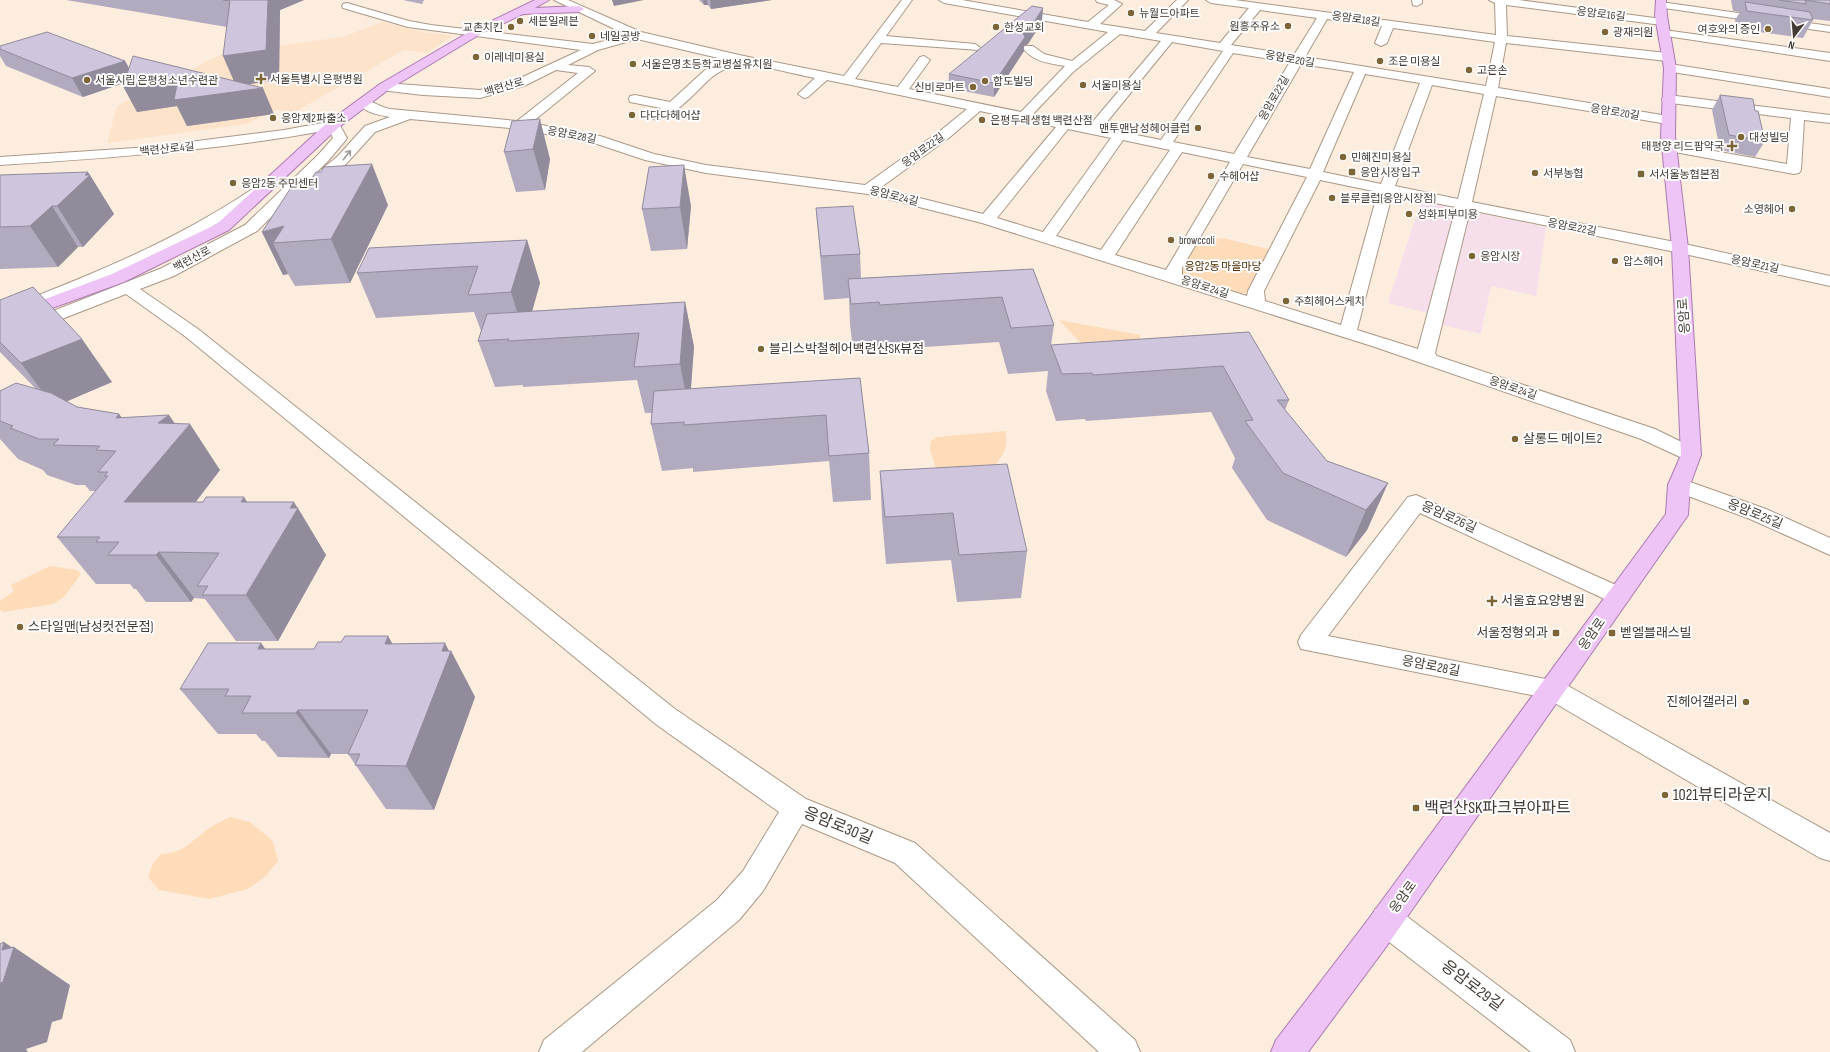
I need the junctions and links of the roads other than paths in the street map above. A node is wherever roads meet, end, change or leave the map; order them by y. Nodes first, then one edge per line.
1 (544, 0) edge
2 (559, 0) edge
3 (907, 0) edge
4 (944, 0) edge
5 (1101, 0) edge
6 (1182, 0) edge
7 (1211, 0) edge
8 (1498, 0) edge
9 (1543, 0) edge
10 (1661, 2) edge
11 (347, 6) dead end
12 (1258, 6) junction
13 (579, 9) junction
14 (1564, 9) junction
15 (519, 13) junction
16 (1324, 15) junction
17 (1389, 24) junction
18 (1090, 26) junction
19 (1663, 28) junction
20 (1118, 30) junction
21 (1829, 31) edge
22 (473, 34) junction
23 (637, 35) junction
24 (1148, 35) junction
25 (877, 39) junction
26 (1169, 39) junction
27 (1502, 39) junction
28 (1381, 43) dead end
29 (594, 48) junction
30 (975, 48) dead end
31 (1029, 48) edge
32 (1227, 48) junction
33 (1830, 57) edge
34 (739, 59) junction
35 (924, 60) dead end
36 (1296, 60) junction
37 (1669, 63) junction
38 (1074, 65) junction
39 (557, 67) junction
40 (1361, 70) junction
41 (825, 76) junction
42 (847, 81) junction
43 (1427, 81) junction
44 (384, 87) junction
45 (1491, 91) junction
46 (901, 92) junction
47 (1830, 93) edge
48 (804, 94) dead end
49 (1668, 98) junction
50 (635, 99) dead end
51 (364, 103) junction
52 (672, 106) junction
53 (976, 108) junction
54 (410, 115) junction
55 (1798, 115) junction
56 (658, 116) dead end
57 (1023, 117) junction
58 (1830, 119) edge
59 (1668, 120) junction
60 (333, 125) junction
61 (520, 125) junction
62 (1064, 125) junction
63 (1092, 131) junction
64 (1119, 136) junction
65 (1171, 147) junction
66 (1669, 148) junction
67 (1238, 160) junction
68 (0, 161) edge
69 (706, 169) joint
70 (1315, 175) junction
71 (266, 187) junction
72 (291, 190) junction
73 (868, 190) junction
74 (1386, 190) junction
75 (1464, 205) junction
76 (987, 220) junction
77 (1046, 239) junction
78 (1680, 248) junction
79 (1105, 257) junction
80 (1174, 278) junction
81 (1830, 281) edge
82 (128, 288) junction
83 (1256, 303) junction
84 (0, 316) edge
85 (0, 322) edge
86 (1348, 332) junction
87 (0, 338) edge
88 (1430, 360) junction
89 (1691, 455) junction
90 (1679, 485) junction
91 (1830, 547) edge
92 (1619, 596) junction
93 (1310, 642) joint
94 (1552, 689) junction
95 (796, 808) junction
96 (1830, 848) edge
97 (1386, 920) junction
98 (556, 1052) edge
99 (1123, 1052) edge
100 (1288, 1052) edge
101 (1558, 1052) edge

1 - 15 main road, 백련산로
2 - 13 street, 응암로22길
3 - 25 street
4 - 18 street, 응암로20길
5 - 18 street
6 - 24 street
7 - 12 street, 응암로18길
8 - 14 street, 응암로16길
8 - 27 street
9 - 14 street, 응암로16길
10 - 19 main road, 응암로
10 - 21 street, 응암로
11 - 22 street
12 - 16 street, 응암로18길
12 - 32 street
13 - 15 main road
13 - 23 street, 응암로22길
14 - 19 street, 응암로16길
15 - 22 main road, 백련산로
16 - 17 street, 응암로18길
16 - 36 street, 응암로22길
17 - 27 street, 응암로18길
17 - 28 street
18 - 20 street, 응암로20길
19 - 33 street
19 - 37 main road, 응암로
20 - 24 street, 응암로20길
20 - 38 street
22 - 29 street
22 - 44 main road, 백련산로
23 - 29 street
23 - 34 street, 응암로22길
24 - 26 street, 응암로20길
25 - 30 street
25 - 42 street
26 - 32 street, 응암로20길
26 - 63 street
27 - 37 street, 응암로18길
27 - 45 street
29 - 39 street, 백련산로
31 - 38 street
32 - 36 street, 응암로20길
32 - 65 street
34 - 41 street, 응암로22길
34 - 52 street
35 - 46 street
36 - 40 street, 응암로20길
36 - 67 street, 응암로22길
37 - 47 street
37 - 49 main road, 응암로
38 - 57 street
39 - 44 street, 백련산로
39 - 61 street
40 - 43 street, 응암로20길
40 - 70 street
41 - 42 street, 응암로22길
41 - 48 street
42 - 46 street, 응암로22길
43 - 45 street, 응암로20길
43 - 74 street
44 - 51 main road, 백련산로
45 - 59 street, 응암로20길
45 - 75 street
46 - 53 street, 응암로22길
49 - 55 street
49 - 59 main road, 응암로
50 - 52 street
51 - 54 street, 응암로28길
51 - 60 main road, 백련산로
52 - 56 street
53 - 57 street, 응암로22길
53 - 73 street, 응암로22길
54 - 61 street, 응암로28길
72 -> 54 street
55 - 58 street
55 - 66 street
57 - 62 street, 응암로22길
59 - 66 main road, 응암로
60 - 68 street, 백련산로4길
60 - 71 main road, 백련산로
60 - 72 street, 백련산로
61 - 69 street, 응암로28길
62 - 63 street, 응암로22길
62 - 76 street
63 - 64 street, 응암로22길
64 - 65 street, 응암로22길
64 - 77 street
65 - 67 street, 응암로22길
65 - 79 street
66 - 78 main road, 응암로
67 - 70 street, 응암로22길
67 - 80 street, 응암로22길
69 - 73 street, 응암로24길
70 - 74 street, 응암로22길
70 - 83 street
71 - 84 street, 백련산로
71 - 85 main road, 백련산로
72 - 82 street, 백련산로
73 - 76 street, 응암로24길
74 - 75 street, 응암로22길
74 - 86 street
75 - 78 street, 응암로22길
75 - 88 street
76 - 77 street, 응암로24길
77 - 79 street, 응암로24길
78 - 81 street, 응암로21길
78 - 89 main road, 응암로
79 - 80 street, 응암로24길
80 - 83 street, 응암로24길
82 - 87 street, 백련산로
82 - 95 street
83 - 86 street, 응암로24길
86 - 88 street, 응암로24길
88 - 89 street, 응암로24길
89 - 90 main road, 응암로
90 - 91 street, 응암로25길
90 - 92 main road, 응암로
92 - 93 street, 응암로26길
92 - 94 main road, 응암로
93 - 94 street, 응암로28길
94 - 96 street, 응암로28길
94 - 97 main road, 응암로
95 - 98 street, 응암로30길
95 - 99 street, 응암로30길
97 - 100 main road, 응암로
97 - 101 street, 응암로29길

